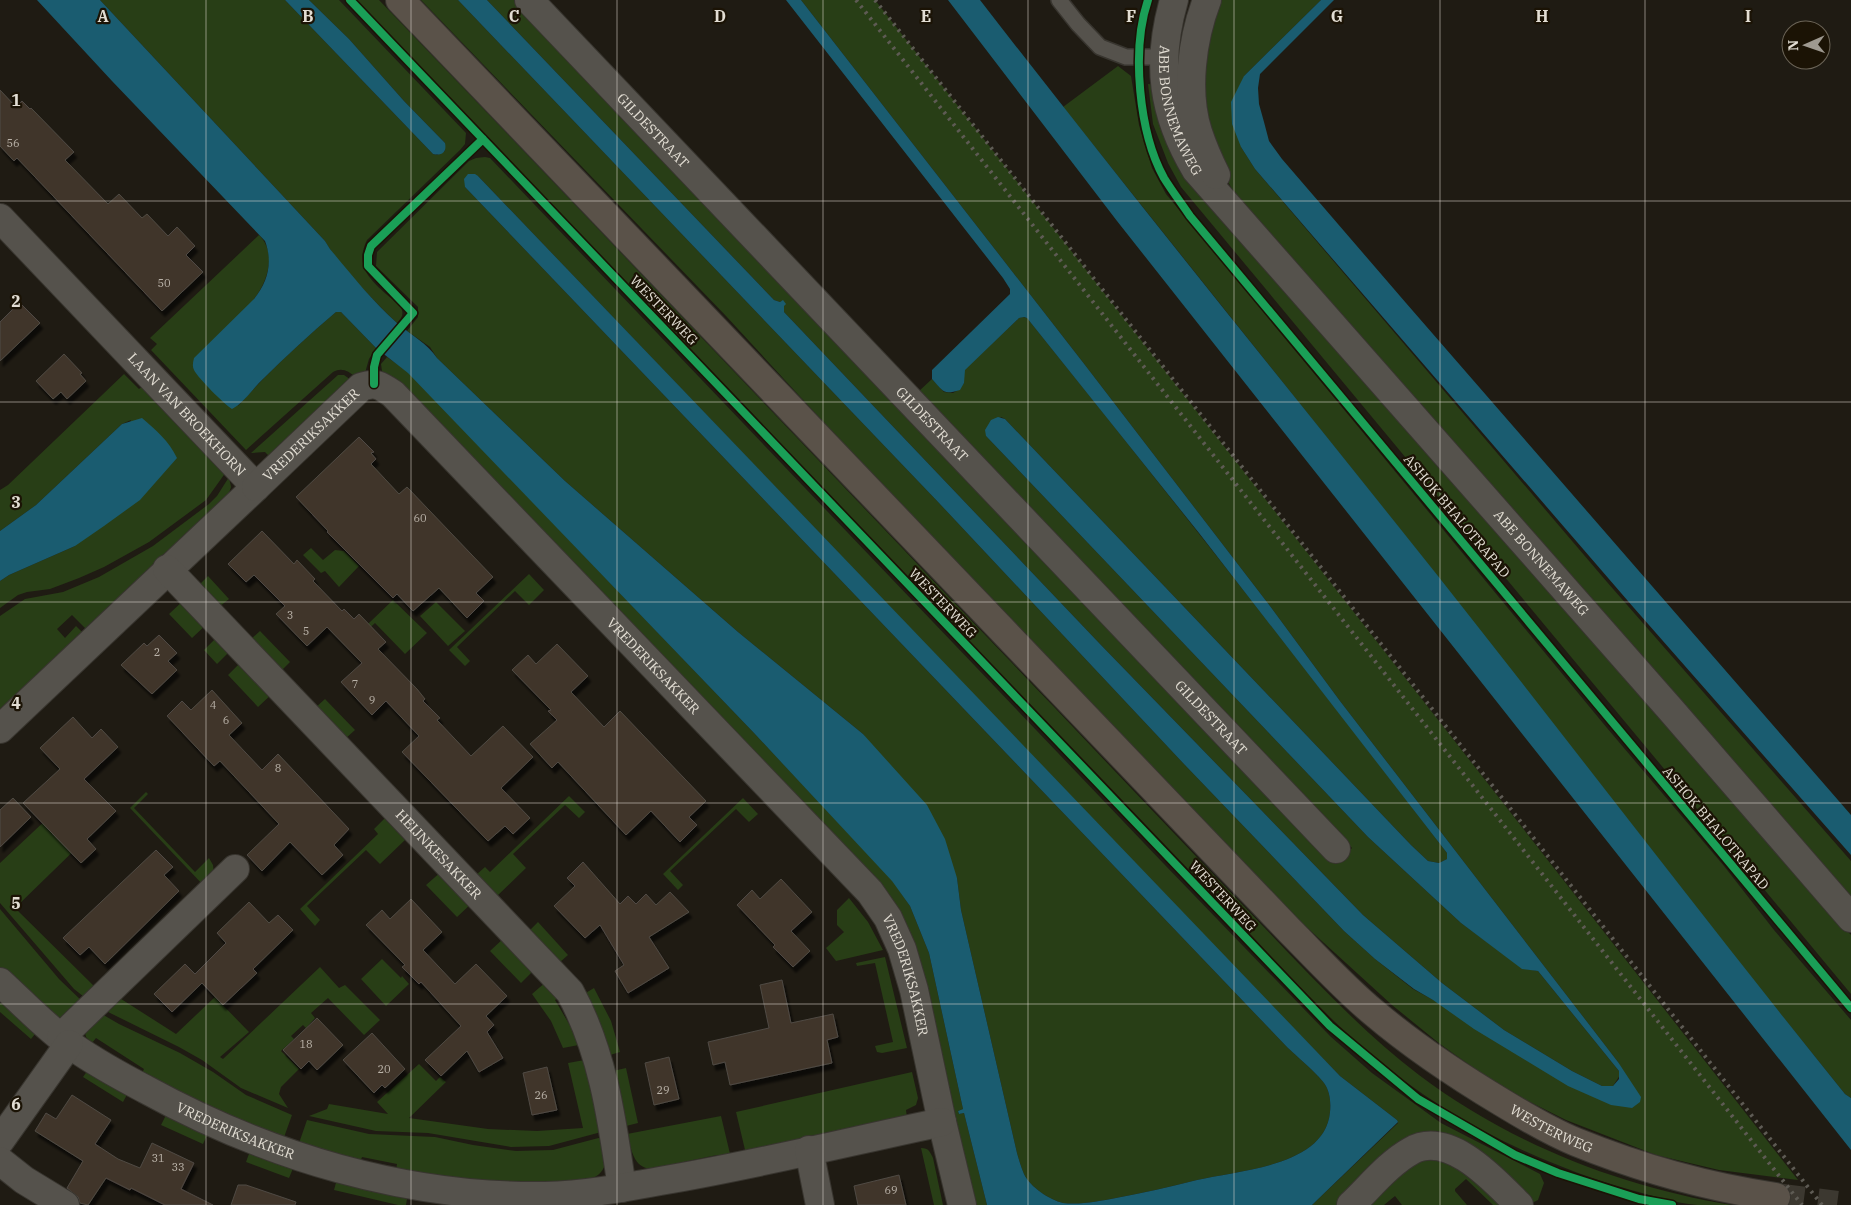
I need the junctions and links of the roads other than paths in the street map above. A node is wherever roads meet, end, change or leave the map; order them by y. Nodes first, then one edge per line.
1 (400, 0) edge
2 (529, 0) edge
3 (1059, 0) edge
4 (1174, 0) edge
5 (1207, 0) edge
6 (1164, 57) junction
7 (1231, 208) junction
8 (0, 218) edge
9 (256, 487) junction
10 (167, 569) junction
11 (0, 729) edge
12 (1336, 849) dead end
13 (235, 869) dead end
14 (1851, 918) edge
15 (0, 982) edge
16 (65, 1041) junction
17 (942, 1122) junction
18 (0, 1141) edge
19 (809, 1150) junction
20 (0, 1160) edge
21 (606, 1195) edge
22 (414, 1196) edge
23 (1776, 1197) tunnel mouth
24 (65, 1205) edge
25 (820, 1205) edge
26 (962, 1205) edge
27 (1351, 1205) edge
28 (1520, 1205) edge

1 - 23 main road, WESTERWEG
2 - 12 street, GILDESTRAAT
3 - 6 lane
4 - 6 street, ABE BONNEMAWEG
5 - 7 street, ABE BONNEMAWEG
6 - 7 street, ABE BONNEMAWEG
7 - 14 street, ABE BONNEMAWEG
8 - 9 street, LAAN VAN BROEKHORN
9 - 10 street, LAAN VAN BROEKHORN
9 - 17 street, VREDERIKSAKKER
10 - 11 street, LAAN VAN BROEKHORN
10 - 21 street, HEIJNKESAKKER
13 - 16 street
15 - 16 street, VREDERIKSAKKER
16 - 18 street
16 - 22 street, VREDERIKSAKKER
17 - 19 street, VREDERIKSAKKER
17 - 26 street, VREDERIKSAKKER
19 - 21 street, VREDERIKSAKKER
19 - 25 street
20 - 24 street
21 - 22 street, VREDERIKSAKKER
27 - 28 street

